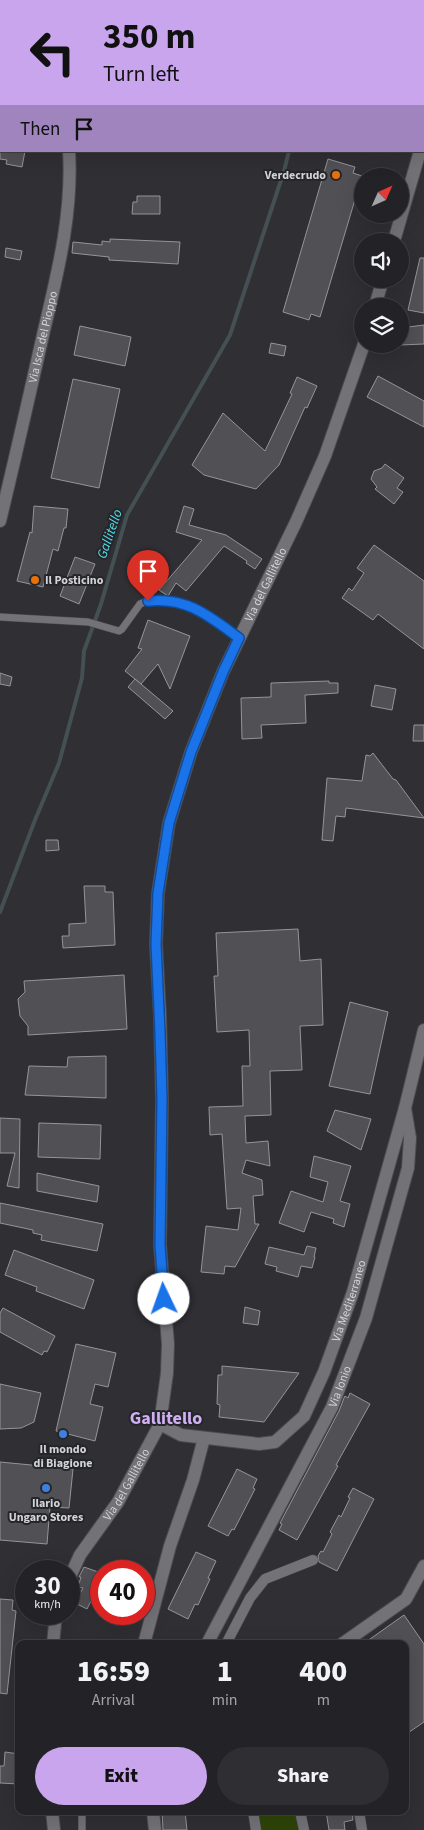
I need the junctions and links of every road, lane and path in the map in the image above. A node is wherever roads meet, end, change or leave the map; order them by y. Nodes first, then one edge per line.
1 (69, 152) edge
2 (420, 152) edge
3 (396, 233) edge
4 (361, 353) edge
5 (0, 521) edge
6 (0, 618) edge
7 (239, 638) junction
8 (424, 1030) edge
9 (405, 1108) junction
10 (160, 1424) junction
11 (204, 1438) junction
12 (78, 1560) edge
13 (313, 1560) dead end
14 (424, 1566) edge
15 (55, 1625) edge
16 (53, 1640) edge
17 (145, 1640) edge
18 (209, 1640) edge
19 (228, 1640) edge
20 (348, 1640) edge
21 (52, 1815) edge
22 (82, 1815) edge
23 (153, 1815) edge
24 (253, 1815) edge
25 (301, 1815) edge
26 (359, 1815) edge
27 (54, 1830) edge
28 (82, 1830) edge
29 (155, 1830) edge
30 (256, 1830) edge
31 (304, 1830) edge
32 (362, 1830) edge

1 - 5 street, Via Isca del Pioppo
2 - 3 street
4 - 7 street, Via del Gallitello
6 - 7 lane
7 - 10 street, Via del Gallitello
8 - 9 street, Via Mediterraneo
9 - 11 street, Via Mediterraneo
9 - 18 street, Via Ionio
10 - 11 street, Via Mediterraneo
10 - 12 street, Via del Gallitello
11 - 17 street
13 - 19 street
14 - 20 street
15 - 16 street
21 - 27 street
22 - 28 lane
23 - 29 street
24 - 30 street
25 - 31 street
26 - 32 street

